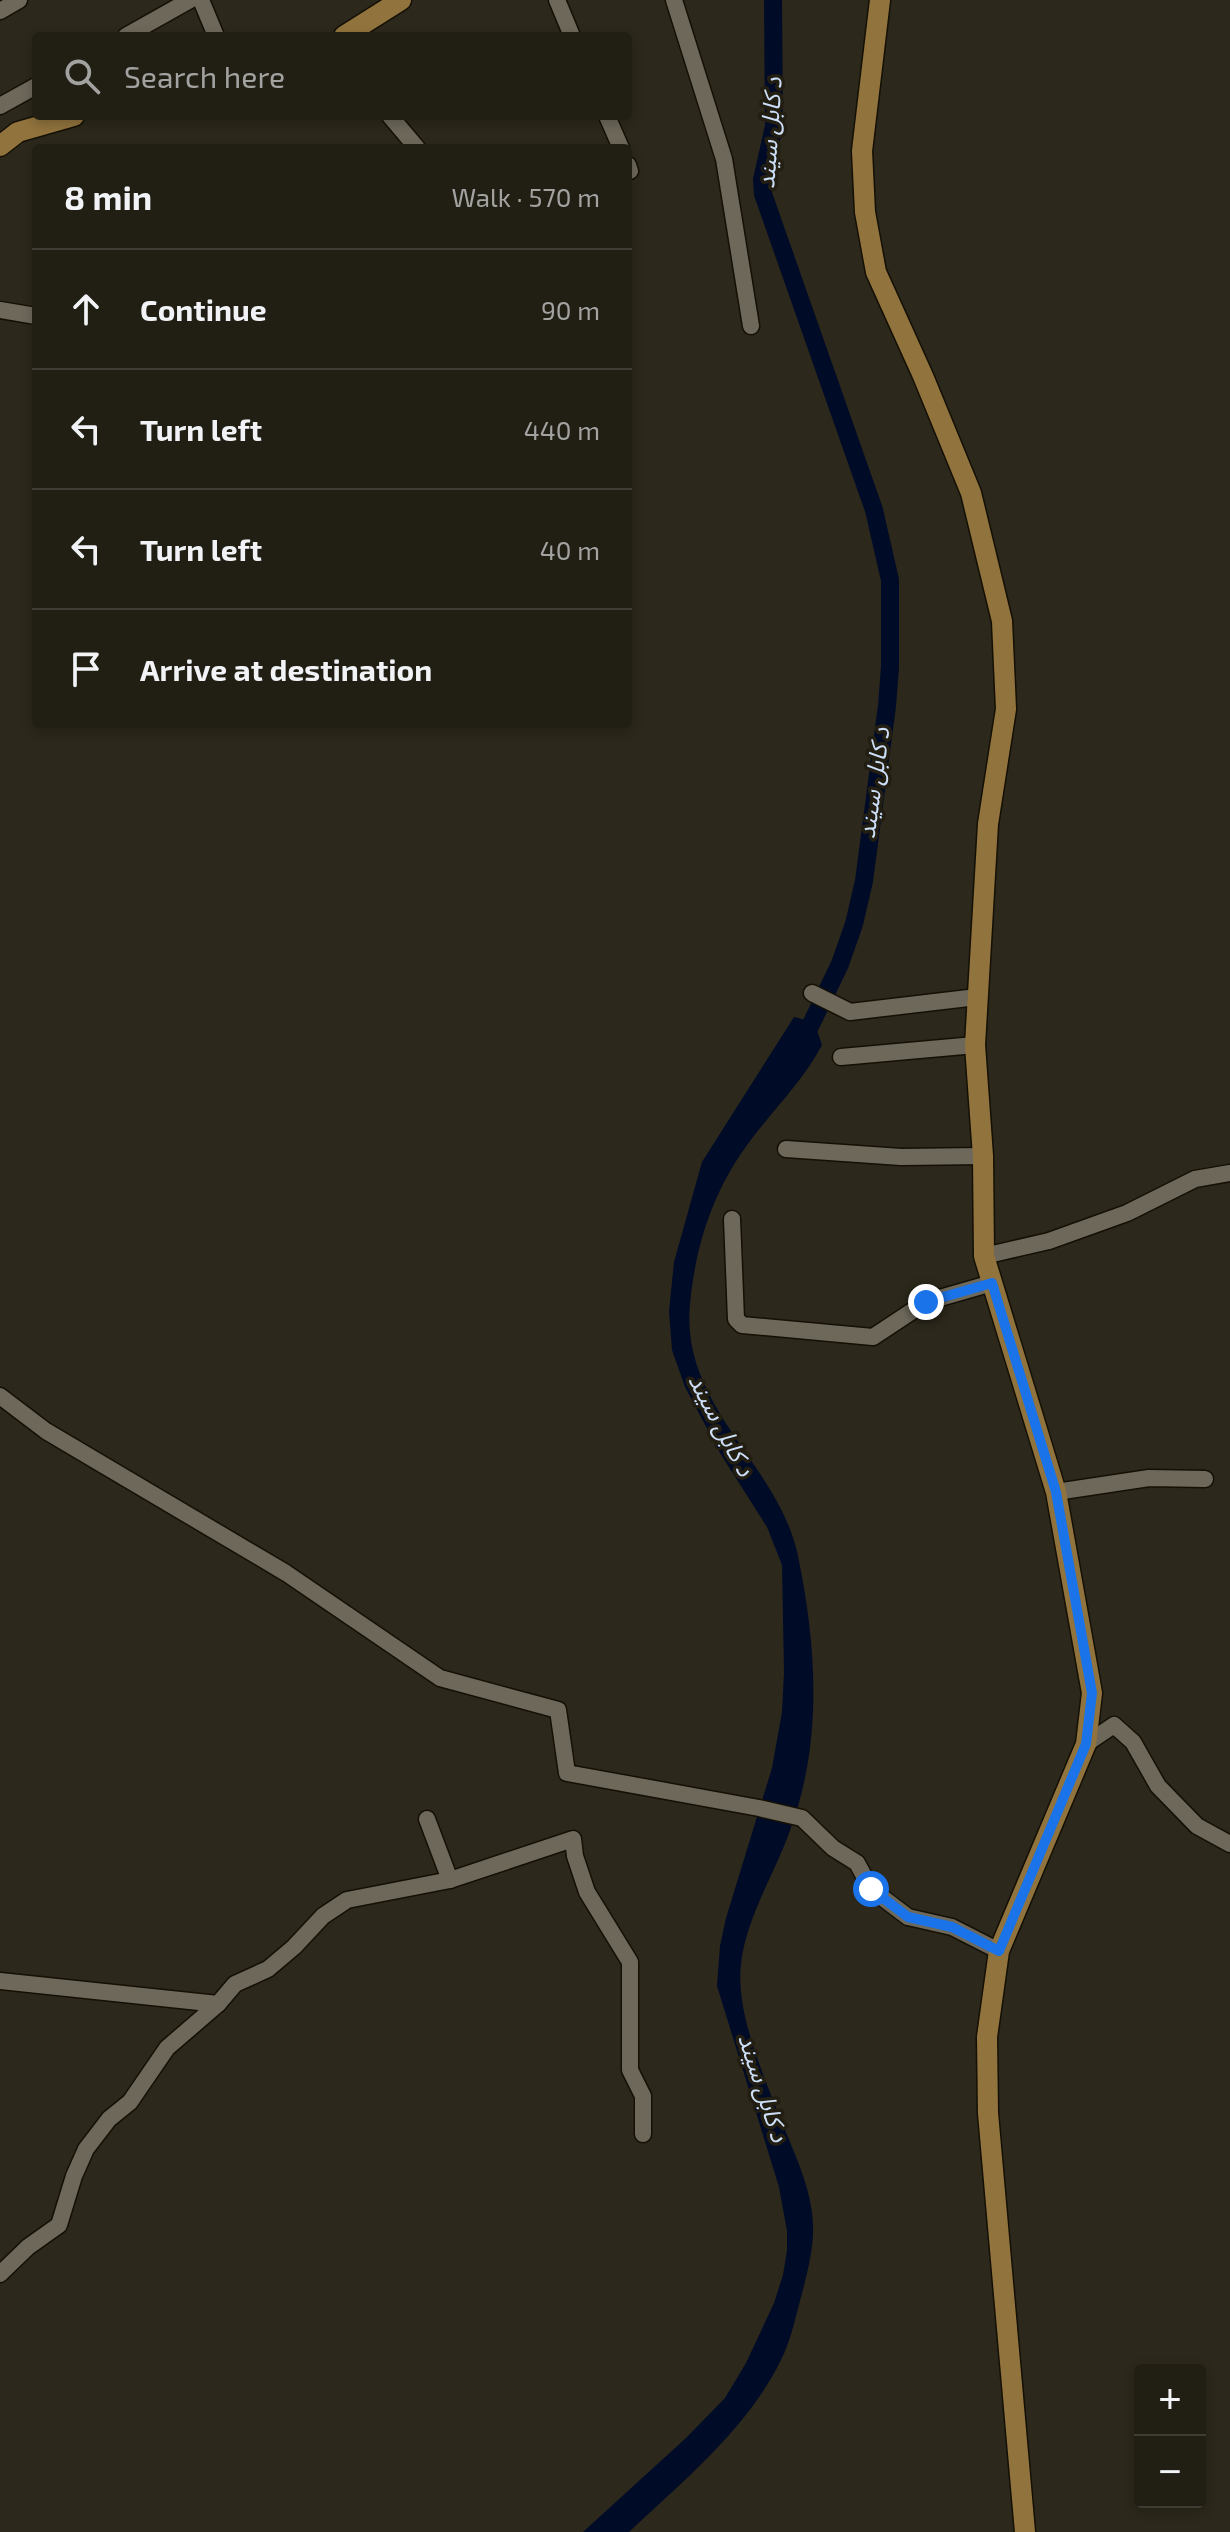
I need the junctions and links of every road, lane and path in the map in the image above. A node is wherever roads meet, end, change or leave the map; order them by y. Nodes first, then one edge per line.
1 (19, 0) edge
2 (190, 0) edge
3 (201, 0) edge
4 (401, 0) edge
5 (557, 0) edge
6 (674, 0) edge
7 (880, 0) edge
8 (0, 11) edge
9 (133, 32) edge
10 (214, 32) edge
11 (350, 32) edge
12 (570, 32) edge
13 (32, 88) edge
14 (0, 106) edge
15 (60, 120) edge
16 (393, 120) edge
17 (609, 120) edge
18 (414, 144) edge
19 (619, 144) edge
20 (0, 146) edge
21 (0, 310) edge
22 (32, 315) edge
23 (751, 326) dead end
24 (812, 993) dead end
25 (977, 997) junction
26 (975, 1045) junction
27 (841, 1057) dead end
28 (786, 1149) dead end
29 (983, 1156) junction
30 (1230, 1173) edge
31 (732, 1219) dead end
32 (984, 1256) junction
33 (992, 1283) junction
34 (0, 1396) edge
35 (1205, 1479) dead end
36 (1056, 1492) junction
37 (1086, 1744) junction
38 (427, 1819) dead end
39 (1230, 1844) edge
40 (450, 1880) junction
41 (999, 1951) junction
42 (0, 1981) edge
43 (218, 2004) junction
44 (643, 2134) dead end
45 (0, 2274) edge
46 (1025, 2532) edge

1 - 8 street
2 - 9 street
3 - 10 street
4 - 11 main road
5 - 12 street
6 - 23 street
7 - 25 main road
13 - 14 street
15 - 20 main road
16 - 18 street
17 - 19 street
21 - 22 street
24 - 25 street
25 - 26 main road
26 - 27 street
26 - 29 main road
28 - 29 street
29 - 32 main road
30 - 32 street
31 - 33 street
32 - 33 main road
33 - 36 main road
34 - 41 street
35 - 36 street
36 - 37 main road
37 - 39 street
37 - 41 main road
38 - 40 street
40 - 43 street
40 - 44 street
41 - 46 main road
42 - 43 street
43 - 45 street

